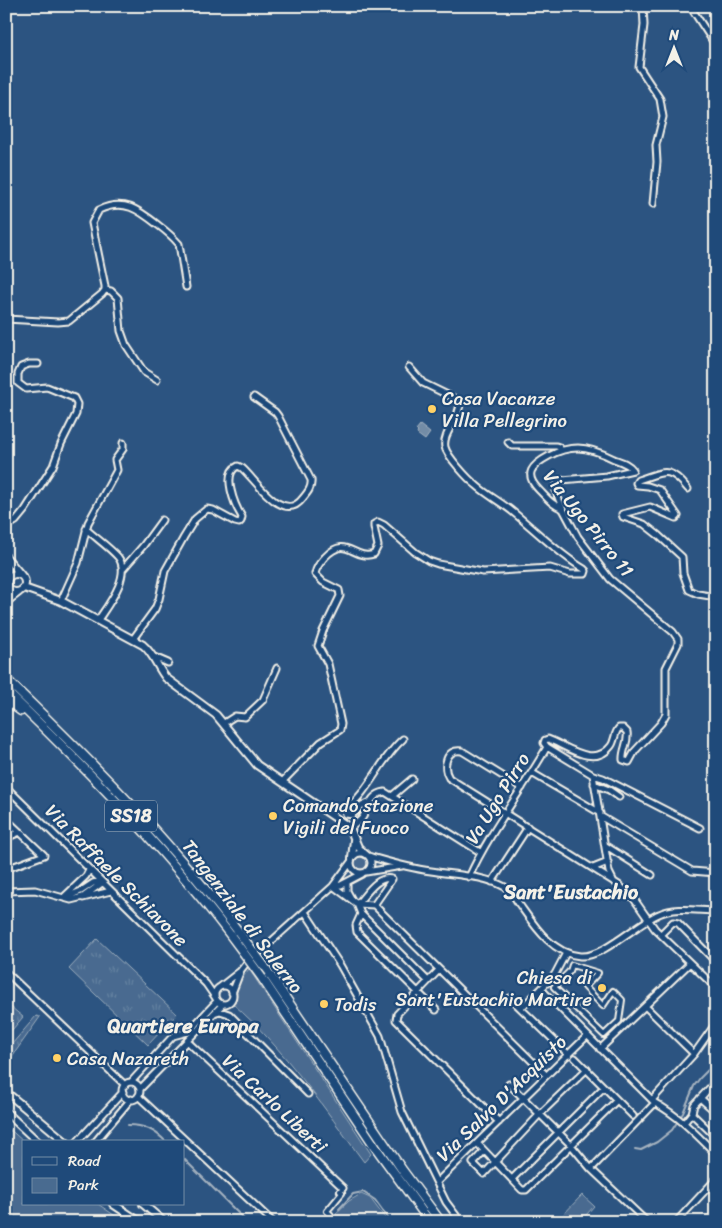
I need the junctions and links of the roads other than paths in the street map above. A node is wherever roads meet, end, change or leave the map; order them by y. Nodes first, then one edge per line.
1 (643, 6) edge
2 (690, 6) edge
3 (716, 46) edge
4 (653, 204) dead end
5 (186, 288) dead end
6 (105, 290) junction
7 (6, 319) edge
8 (38, 364) dead end
9 (409, 368) dead end
10 (157, 380) dead end
11 (254, 397) dead end
12 (508, 442) dead end
13 (123, 443) dead end
14 (561, 450) junction
15 (688, 489) dead end
16 (563, 509) junction
17 (162, 520) dead end
18 (6, 527) edge
19 (86, 529) junction
20 (6, 557) edge
21 (123, 569) junction
22 (22, 577) junction
23 (7, 581) edge
24 (23, 589) junction
25 (40, 592) junction
26 (716, 597) edge
27 (60, 601) junction
28 (6, 602) edge
29 (98, 620) junction
30 (133, 639) junction
31 (154, 658) junction
32 (168, 663) dead end
33 (277, 668) dead end
34 (6, 679) edge
35 (6, 691) edge
36 (6, 700) edge
37 (224, 723) junction
38 (49, 733) junction
39 (403, 739) dead end
40 (547, 747) junction
41 (532, 773) junction
42 (592, 775) junction
43 (412, 779) dead end
44 (282, 782) junction
45 (594, 784) junction
46 (6, 787) edge
47 (522, 788) junction
48 (392, 796) junction
49 (618, 797) dead end
50 (369, 803) junction
51 (506, 813) junction
52 (600, 814) junction
53 (6, 819) edge
54 (528, 827) junction
55 (350, 828) junction
56 (700, 828) dead end
57 (20, 832) junction
58 (6, 838) edge
59 (354, 838) junction
60 (606, 846) junction
61 (480, 852) junction
62 (367, 855) junction
63 (351, 860) junction
64 (608, 862) junction
65 (405, 866) junction
66 (593, 868) junction
67 (6, 869) edge
68 (89, 870) junction
69 (365, 872) junction
70 (716, 873) edge
71 (652, 875) dead end
72 (469, 876) junction
73 (613, 881) junction
74 (101, 882) junction
75 (347, 882) junction
76 (492, 882) junction
77 (333, 886) junction
78 (6, 891) edge
79 (111, 891) junction
80 (63, 898) junction
81 (76, 900) junction
82 (354, 902) junction
83 (374, 906) junction
84 (716, 911) edge
85 (305, 912) junction
86 (362, 914) junction
87 (648, 920) junction
88 (660, 934) junction
89 (246, 949) junction
90 (566, 953) junction
91 (716, 962) edge
92 (690, 963) junction
93 (241, 970) junction
94 (438, 970) junction
95 (6, 972) edge
96 (428, 981) junction
97 (206, 984) junction
98 (220, 987) junction
99 (554, 987) joint
100 (541, 988) junction
101 (716, 988) edge
102 (418, 992) junction
103 (232, 993) junction
104 (510, 998) dead end
105 (216, 999) junction
106 (225, 1004) junction
107 (646, 1007) junction
108 (521, 1008) junction
109 (436, 1010) dead end
110 (214, 1013) junction
111 (229, 1014) junction
112 (716, 1023) edge
113 (587, 1036) junction
114 (187, 1041) junction
115 (600, 1049) junction
116 (694, 1054) junction
117 (569, 1055) junction
118 (575, 1058) dead end
119 (587, 1069) junction
120 (546, 1075) junction
121 (716, 1081) edge
122 (131, 1082) junction
123 (509, 1084) dead end
124 (124, 1085) junction
125 (604, 1087) junction
126 (140, 1090) junction
127 (6, 1092) edge
128 (123, 1092) junction
129 (308, 1094) dead end
130 (138, 1096) junction
131 (523, 1097) junction
132 (700, 1098) junction
133 (131, 1099) junction
134 (617, 1100) junction
135 (654, 1102) junction
136 (6, 1112) edge
137 (716, 1112) edge
138 (540, 1114) junction
139 (692, 1114) junction
140 (633, 1116) dead end
141 (498, 1122) junction
142 (684, 1123) junction
143 (558, 1132) junction
144 (716, 1137) edge
145 (36, 1140) edge
146 (64, 1140) edge
147 (79, 1140) edge
148 (97, 1140) edge
149 (185, 1140) edge
150 (185, 1140) edge
151 (477, 1143) junction
152 (571, 1145) junction
153 (484, 1151) junction
154 (716, 1154) edge
155 (495, 1162) junction
156 (590, 1169) junction
157 (512, 1179) junction
158 (716, 1179) edge
159 (437, 1182) junction
160 (343, 1188) joint
161 (117, 1206) edge
162 (145, 1206) edge
163 (158, 1219) edge
164 (139, 1222) edge
165 (164, 1222) edge
166 (272, 1222) edge
167 (325, 1222) edge
168 (430, 1222) edge
169 (441, 1222) edge
170 (461, 1222) edge
171 (647, 1222) edge
172 (676, 1222) edge

1 - 4 street
2 - 3 street
5 - 6 street
6 - 7 street
6 - 10 street
8 - 18 street
9 - 44 street
11 - 30 street
12 - 14 street
13 - 19 street
14 - 16 street, Via Ugo Pirro 11
14 - 16 street, Via Ugo Pirro 11
15 - 26 street
16 - 40 street, Via Ugo Pirro 11
17 - 21 street
19 - 21 street
19 - 27 street
20 - 22 street
21 - 29 street
22 - 23 street
22 - 24 street
22 - 25 street
23 - 24 street
24 - 25 street
24 - 28 street
25 - 27 street
27 - 29 street
29 - 30 street
30 - 31 street
31 - 32 street
31 - 37 street
33 - 37 street
34 - 89 highway, Tangenziale di Salerno / SS18
35 - 38 highway, Tangenziale di Salerno / SS18
36 - 38 highway
37 - 44 street
38 - 89 highway, Tangenziale di Salerno / SS18
39 - 50 street
40 - 41 street, Va Ugo Pirro
40 - 42 street, Va Ugo Pirro
41 - 47 street, Va Ugo Pirro
41 - 52 street
42 - 45 street
42 - 56 street, Va Ugo Pirro
43 - 48 street
44 - 55 street
45 - 49 street
45 - 52 street
46 - 68 street, Via Raffaele Schiavone
47 - 51 street, Va Ugo Pirro
47 - 51 street
48 - 50 street
48 - 61 street
50 - 55 street
51 - 54 street
51 - 61 street, Va Ugo Pirro
52 - 60 street
52 - 70 street
53 - 57 street
54 - 66 street
54 - 76 street
55 - 59 street
57 - 58 street
57 - 67 street
59 - 62 street
59 - 63 street
60 - 64 street
60 - 71 street
61 - 72 street, Va Ugo Pirro
62 - 63 street
62 - 65 street
62 - 69 street
63 - 69 street
63 - 77 street
64 - 66 street
64 - 73 street
65 - 69 street
65 - 72 street
66 - 73 street
68 - 74 street, Via Raffaele Schiavone
68 - 80 street
69 - 75 street
72 - 76 street
73 - 87 street
74 - 79 street, Via Raffaele Schiavone
74 - 80 street
74 - 81 street
75 - 77 street
75 - 82 street
76 - 90 street
77 - 82 street
77 - 85 street
78 - 80 street
79 - 81 street
79 - 97 street, Via Raffaele Schiavone
80 - 81 street
82 - 83 street
82 - 83 street
82 - 86 street
83 - 94 street
84 - 87 street
85 - 93 street
85 - 159 street
86 - 96 street
86 - 102 street
87 - 88 street
87 - 90 street
88 - 91 street
88 - 92 street
89 - 168 highway, Tangenziale di Salerno / SS18, bridge
89 - 169 highway, Tangenziale di Salerno / SS18, bridge
90 - 100 street
92 - 101 street
92 - 107 street
93 - 98 street
93 - 103 street
94 - 96 street
94 - 120 street
95 - 124 street
96 - 102 street
97 - 98 street, Via Raffaele Schiavone
97 - 105 street, Via Raffaele Schiavone
98 - 103 street
98 - 105 street
99 - 99 street
100 - 108 street
100 - 113 street
102 - 109 street
102 - 141 street
103 - 106 street
104 - 108 street
105 - 106 street
105 - 122 street
106 - 110 street
106 - 111 street
107 - 115 street
107 - 116 street
108 - 117 street
110 - 111 street
110 - 114 street
111 - 129 street
112 - 116 street
113 - 115 street
113 - 117 street, Via Salvo D'Acquisto
114 - 126 street
114 - 160 street, Via Carlo Liberti
115 - 135 street
116 - 135 street
117 - 120 street, Via Salvo D'Acquisto
118 - 119 street
119 - 125 street
119 - 138 street
120 - 131 street, Via Salvo D'Acquisto
121 - 132 street
122 - 124 street
122 - 126 street
123 - 131 street
124 - 128 street
125 - 134 street
125 - 143 street
126 - 130 street
127 - 146 street
128 - 133 street
128 - 147 street
130 - 133 street
130 - 150 street
131 - 138 street
131 - 141 street, Via Salvo D'Acquisto
132 - 137 street
132 - 139 street
133 - 148 street
134 - 140 street
134 - 152 street
135 - 142 street
135 - 156 street
136 - 145 street
138 - 143 street
138 - 155 street
139 - 142 street
139 - 144 street
141 - 151 street, Via Salvo D'Acquisto
142 - 154 street
143 - 152 street
143 - 157 street
149 - 166 street
151 - 153 street
151 - 159 street, Via Salvo D'Acquisto
152 - 156 street
152 - 157 street
153 - 155 street
153 - 155 street
155 - 157 street
156 - 171 street
158 - 172 street
159 - 170 street
160 - 167 street
161 - 164 street
162 - 163 street
163 - 165 street

